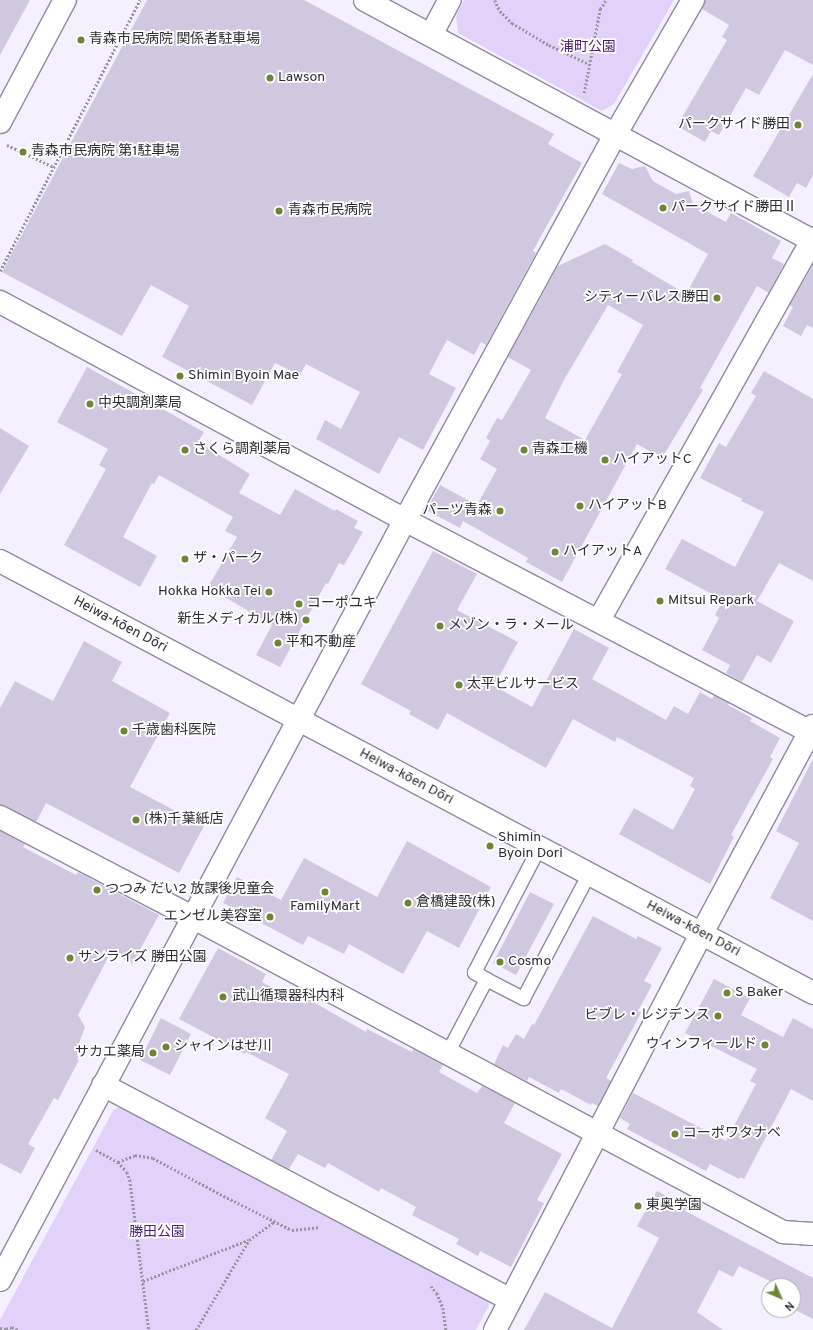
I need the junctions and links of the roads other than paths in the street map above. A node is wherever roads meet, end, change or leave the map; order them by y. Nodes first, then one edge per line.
1 (65, 0) edge
2 (365, 0) edge
3 (450, 0) edge
4 (692, 0) edge
5 (431, 35) junction
6 (0, 122) edge
7 (615, 135) junction
8 (813, 240) edge
9 (0, 302) edge
10 (405, 520) junction
11 (0, 561) edge
12 (599, 620) junction
13 (298, 718) junction
14 (812, 730) edge
15 (0, 817) edge
16 (539, 847) junction
17 (589, 873) junction
18 (192, 917) junction
19 (702, 933) junction
20 (486, 979) junction
21 (813, 993) edge
22 (447, 1053) junction
23 (103, 1085) junction
24 (598, 1134) junction
25 (813, 1234) edge
26 (0, 1280) edge
27 (510, 1300) junction
28 (494, 1330) edge

1 - 6 street
2 - 5 street
3 - 5 street
4 - 7 street
5 - 7 street
7 - 8 street
7 - 10 street
8 - 12 street
9 - 10 street
10 - 12 street
10 - 13 street
11 - 13 street, Heiwa-kōen Dōri
12 - 14 street
13 - 16 street, Heiwa-kōen Dōri
13 - 18 street
14 - 19 street
15 - 18 street
16 - 17 street, Heiwa-kōen Dōri
16 - 20 lane
17 - 19 street, Heiwa-kōen Dōri
17 - 20 lane
18 - 22 street
18 - 23 street
19 - 21 street, Heiwa-kōen Dōri
19 - 24 street
20 - 22 lane
22 - 24 street
23 - 26 street
23 - 27 street
24 - 25 street
24 - 27 street
27 - 28 street

